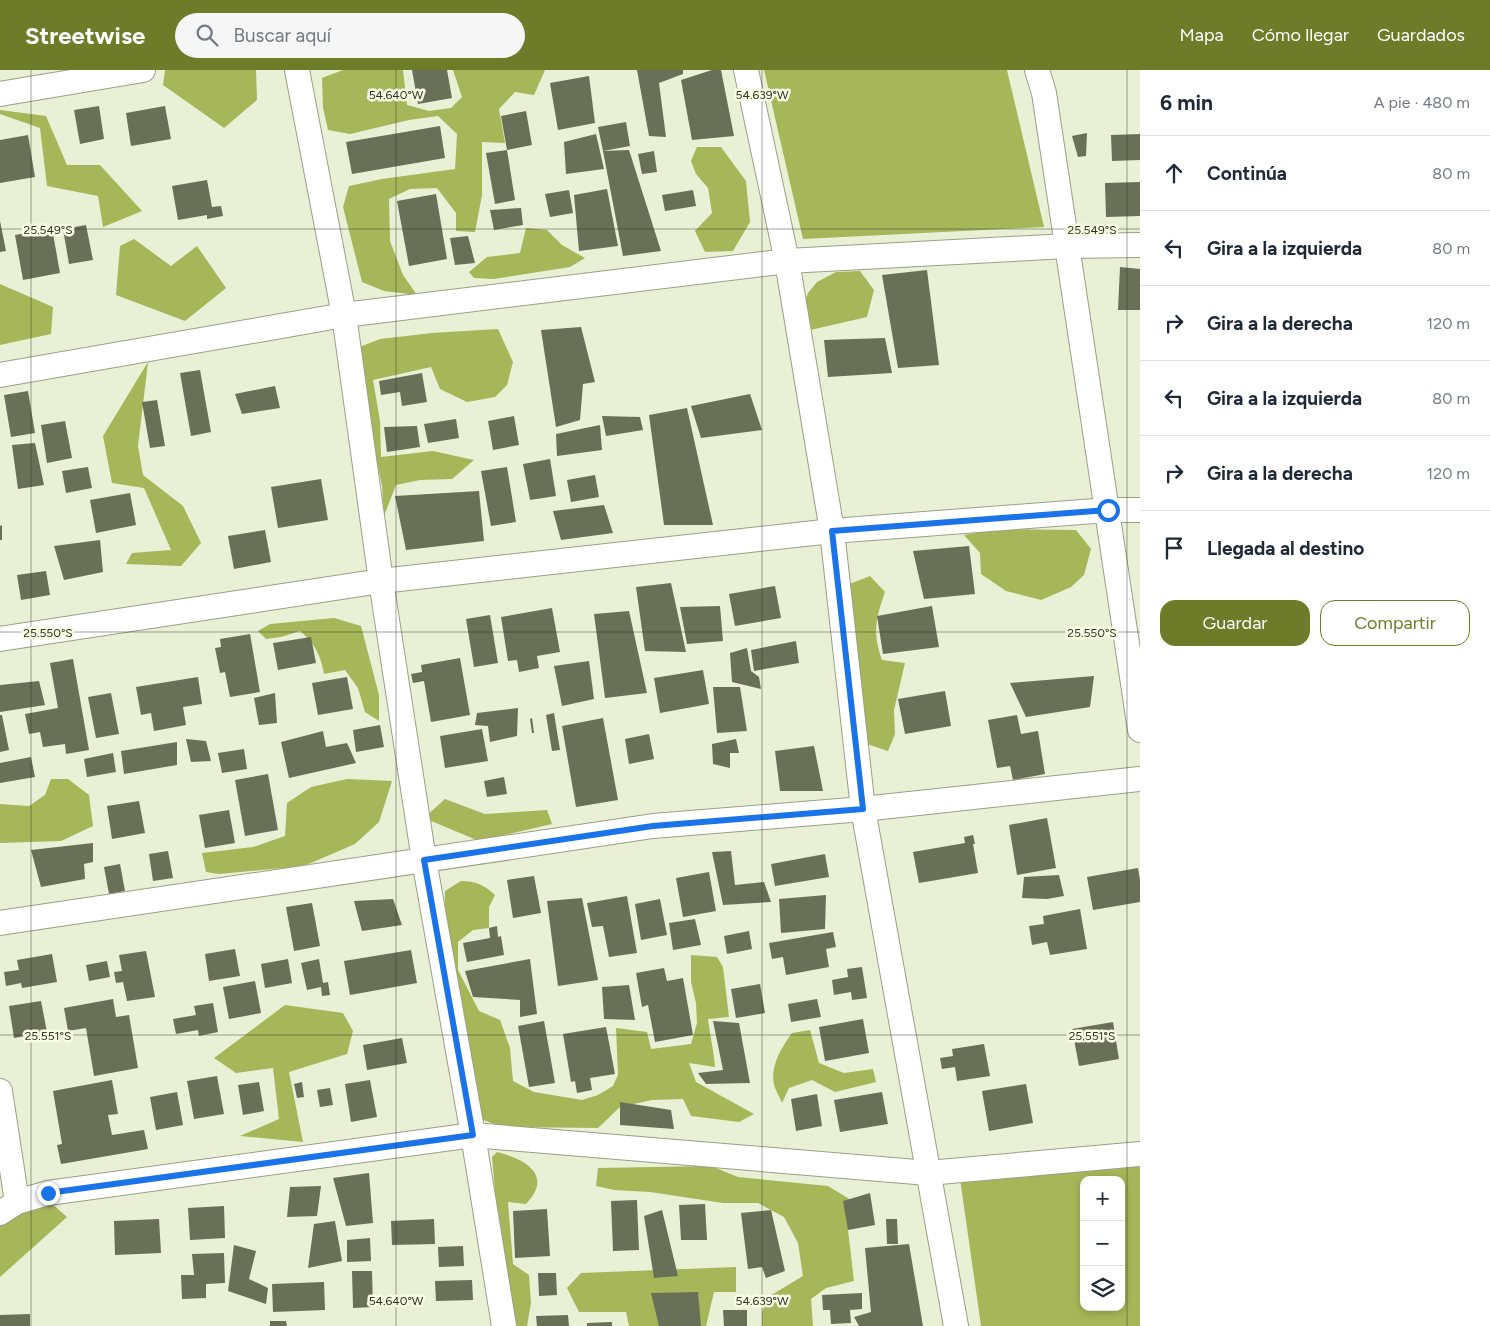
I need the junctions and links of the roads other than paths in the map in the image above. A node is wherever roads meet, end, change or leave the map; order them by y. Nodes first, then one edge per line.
1 (143, 70) edge
2 (297, 70) edge
3 (746, 70) edge
4 (1037, 70) edge
5 (0, 94) edge
6 (1067, 246) junction
7 (1140, 246) edge
8 (787, 261) junction
9 (344, 315) junction
10 (0, 375) edge
11 (1108, 510) junction
12 (1140, 510) edge
13 (832, 531) junction
14 (381, 581) junction
15 (0, 639) edge
16 (1140, 730) edge
17 (1140, 779) edge
18 (863, 809) junction
19 (424, 860) junction
20 (0, 923) edge
21 (0, 1091) edge
22 (473, 1135) junction
23 (1140, 1154) edge
24 (928, 1174) junction
25 (9, 1208) edge
26 (504, 1326) edge
27 (956, 1326) edge

1 - 5 street
2 - 9 street
3 - 8 street
4 - 6 street
6 - 7 street
6 - 8 street
6 - 11 street
8 - 9 street
8 - 13 street
9 - 10 street
9 - 14 street
11 - 12 street
11 - 13 street
11 - 16 street
13 - 14 street
13 - 18 street
14 - 15 street
14 - 19 street
17 - 18 street
18 - 19 street
18 - 24 street
19 - 20 street
19 - 22 street
21 - 25 street
22 - 24 street
22 - 25 street
22 - 26 street
23 - 24 street
24 - 27 street

